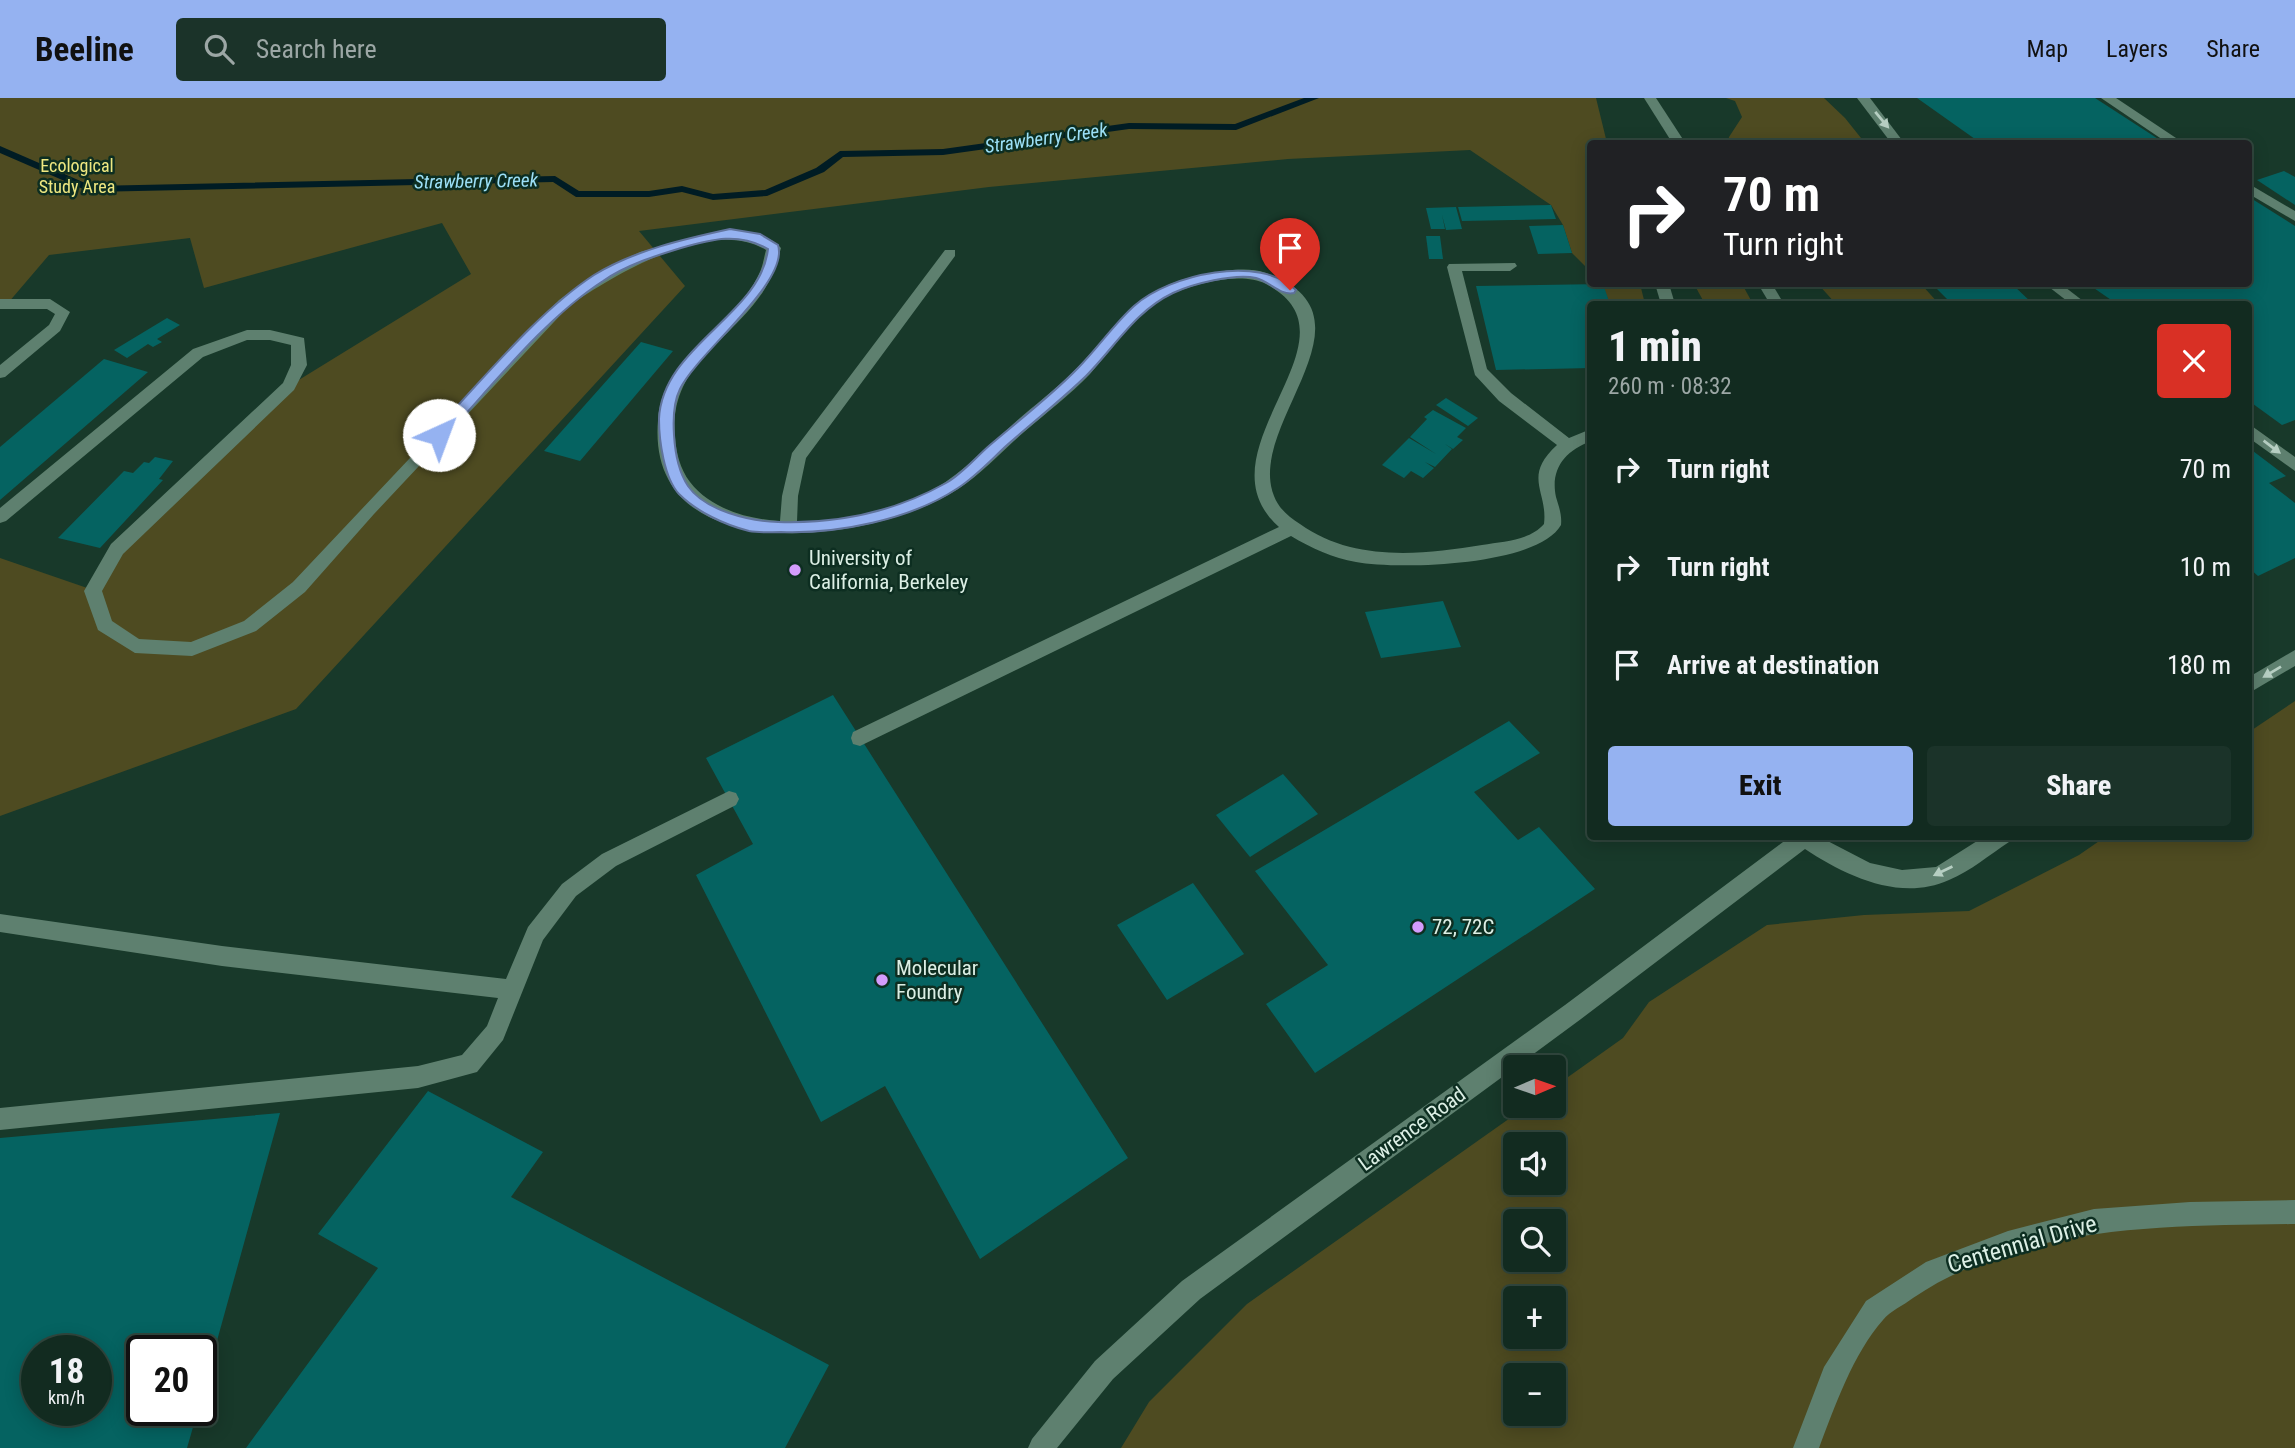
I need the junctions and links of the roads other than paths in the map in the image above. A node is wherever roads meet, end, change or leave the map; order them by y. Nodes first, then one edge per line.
1 (1650, 98) edge
2 (1863, 98) edge
3 (2107, 98) edge
4 (1677, 140) edge
5 (1896, 140) edge
6 (2173, 140) edge
7 (2252, 190) edge
8 (2295, 217) edge
9 (950, 253) dead end
10 (1510, 267) dead end
11 (2056, 287) edge
12 (2076, 301) edge
13 (0, 304) edge
14 (0, 373) edge
15 (2252, 432) edge
16 (1587, 436) edge
17 (1566, 444) junction
18 (2295, 465) edge
19 (0, 517) edge
20 (788, 527) junction
21 (1292, 528) junction
22 (2295, 657) edge
23 (2252, 684) edge
24 (860, 738) dead end
25 (729, 799) dead end
26 (1803, 840) edge
27 (1809, 840) edge
28 (1995, 840) edge
29 (0, 923) edge
30 (512, 990) junction
31 (0, 1119) edge
32 (2295, 1212) edge
33 (1041, 1448) edge
34 (1806, 1448) edge

1 - 4 street
2 -> 5 street
3 - 6 street
7 - 8 street
9 - 20 street
10 - 17 street
11 - 12 street
13 - 14 street
15 -> 18 street
16 - 17 street
17 - 21 street
19 - 20 street
20 - 21 street
21 - 24 street
22 -> 23 street
25 - 30 street
26 - 33 street, Lawrence Road
28 -> 27 street
29 - 30 street
30 - 31 street
32 - 34 street, Centennial Drive

